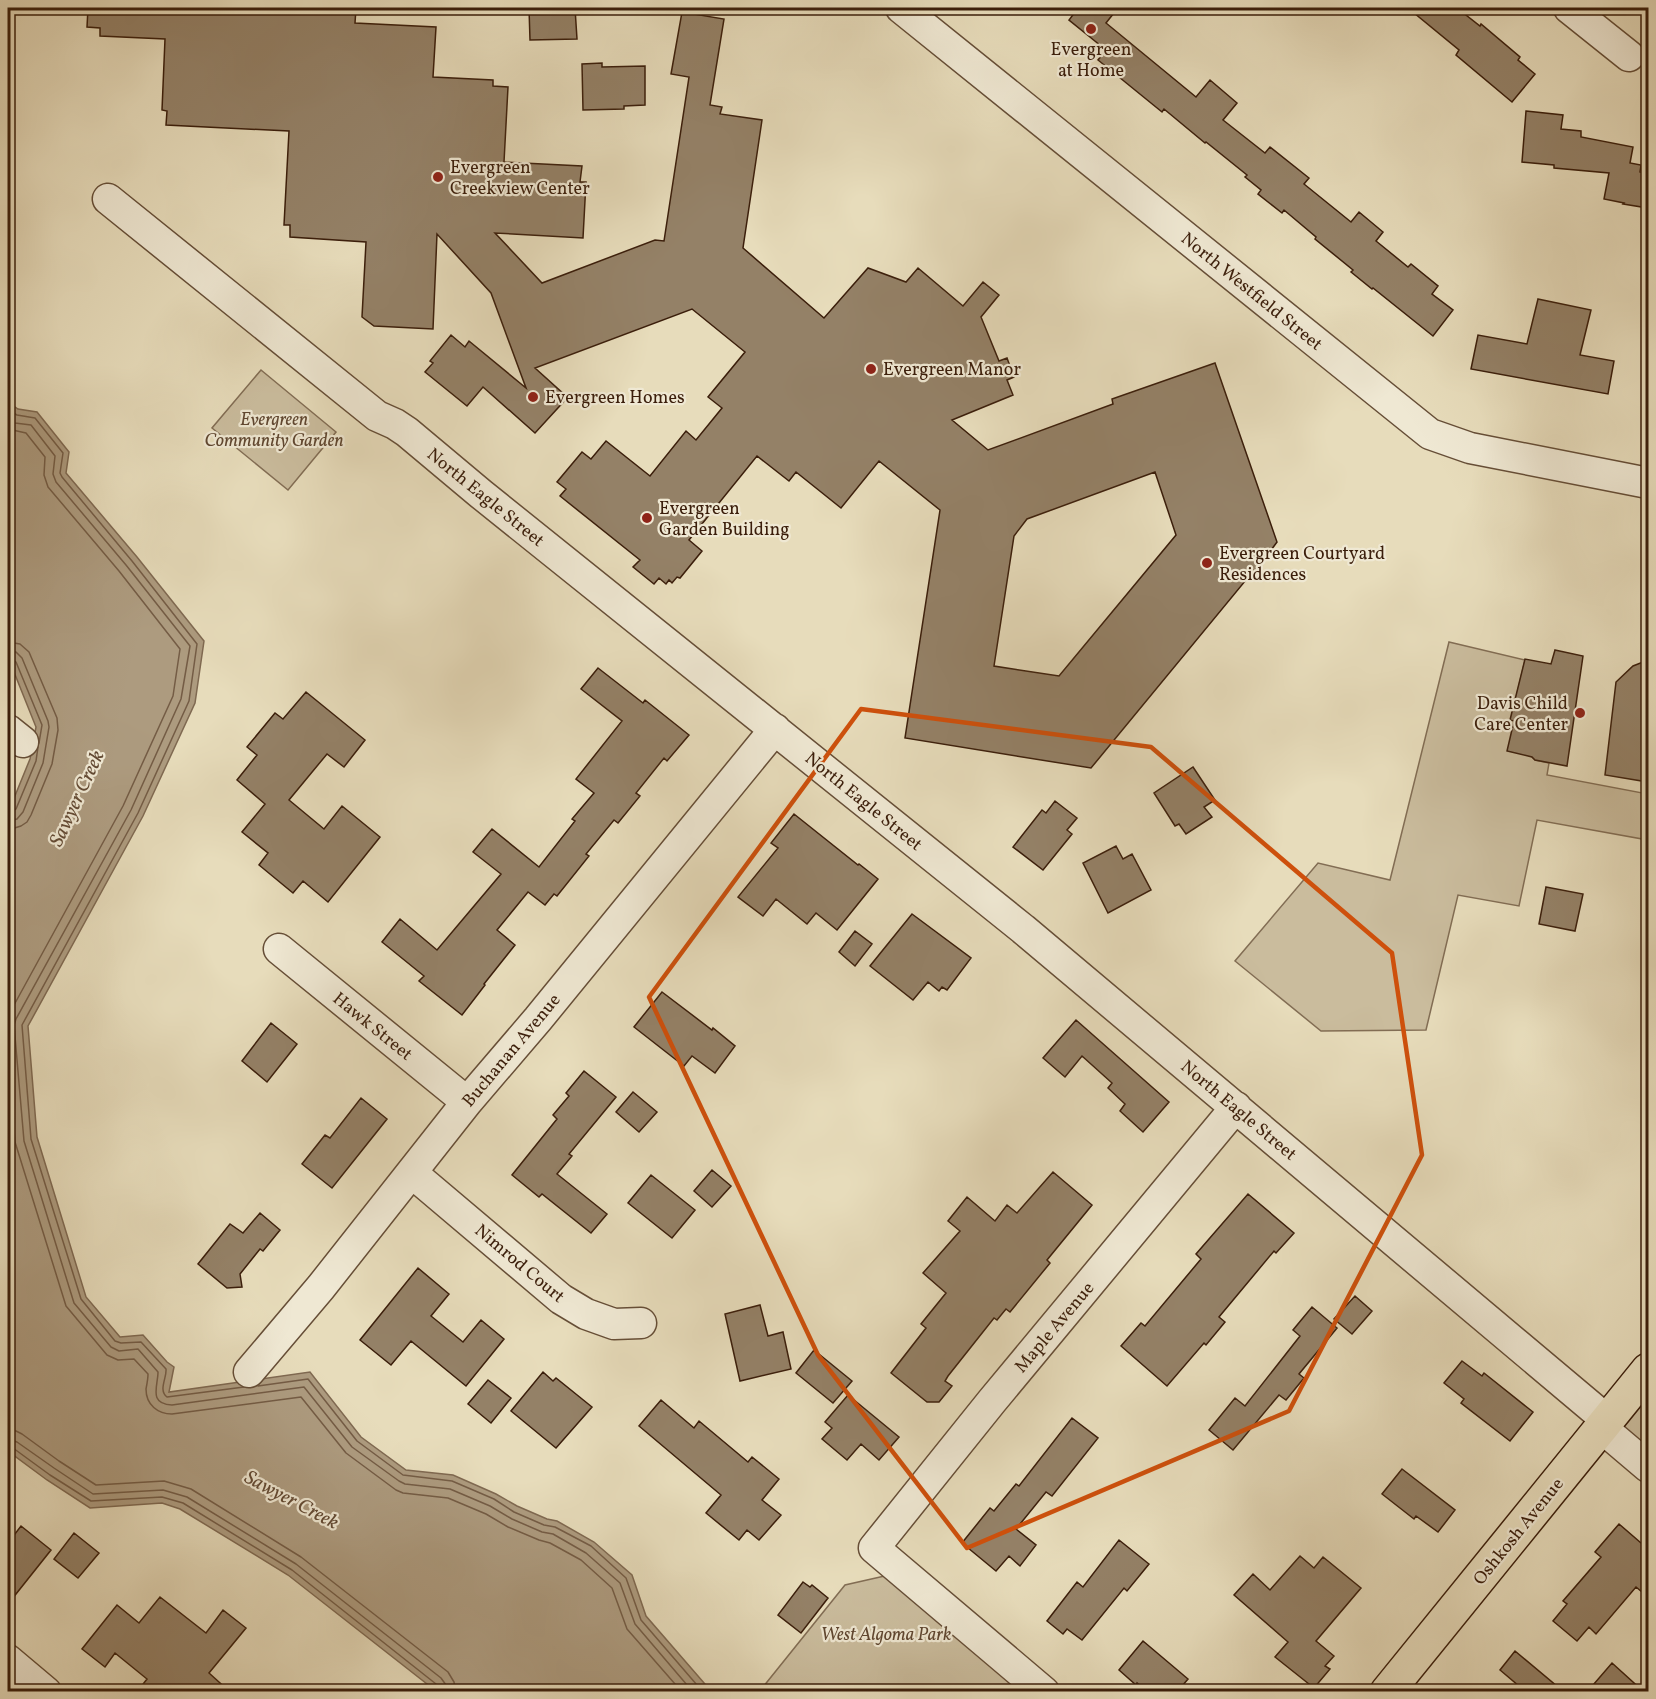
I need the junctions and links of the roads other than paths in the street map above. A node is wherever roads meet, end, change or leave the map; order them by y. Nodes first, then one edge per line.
1 (901, 8) edge
2 (1569, 8) edge
3 (1629, 56) dead end
4 (108, 199) dead end
5 (1648, 483) edge
6 (775, 729) junction
7 (279, 949) dead end
8 (467, 1102) junction
9 (1236, 1107) junction
10 (412, 1173) junction
11 (641, 1323) dead end
12 (1648, 1370) edge
13 (249, 1372) dead end
14 (1605, 1424) junction
15 (1648, 1467) edge
16 (9, 1666) edge
17 (46, 1692) edge
18 (1044, 1692) edge
19 (1387, 1692) edge

1 - 5 street, North Westfield Street
2 - 3 street
4 - 6 street, North Eagle Street
6 - 8 street, Buchanan Avenue
6 - 9 street, North Eagle Street
7 - 8 street, Hawk Street
8 - 10 street, Buchanan Avenue
9 - 14 street, North Eagle Street
9 - 18 street, Maple Avenue
10 - 11 street, Nimrod Court
10 - 13 street, Buchanan Avenue
12 - 14 main road, Oshkosh Avenue
14 - 15 street, North Eagle Street
14 - 19 main road, Oshkosh Avenue
16 - 17 street

